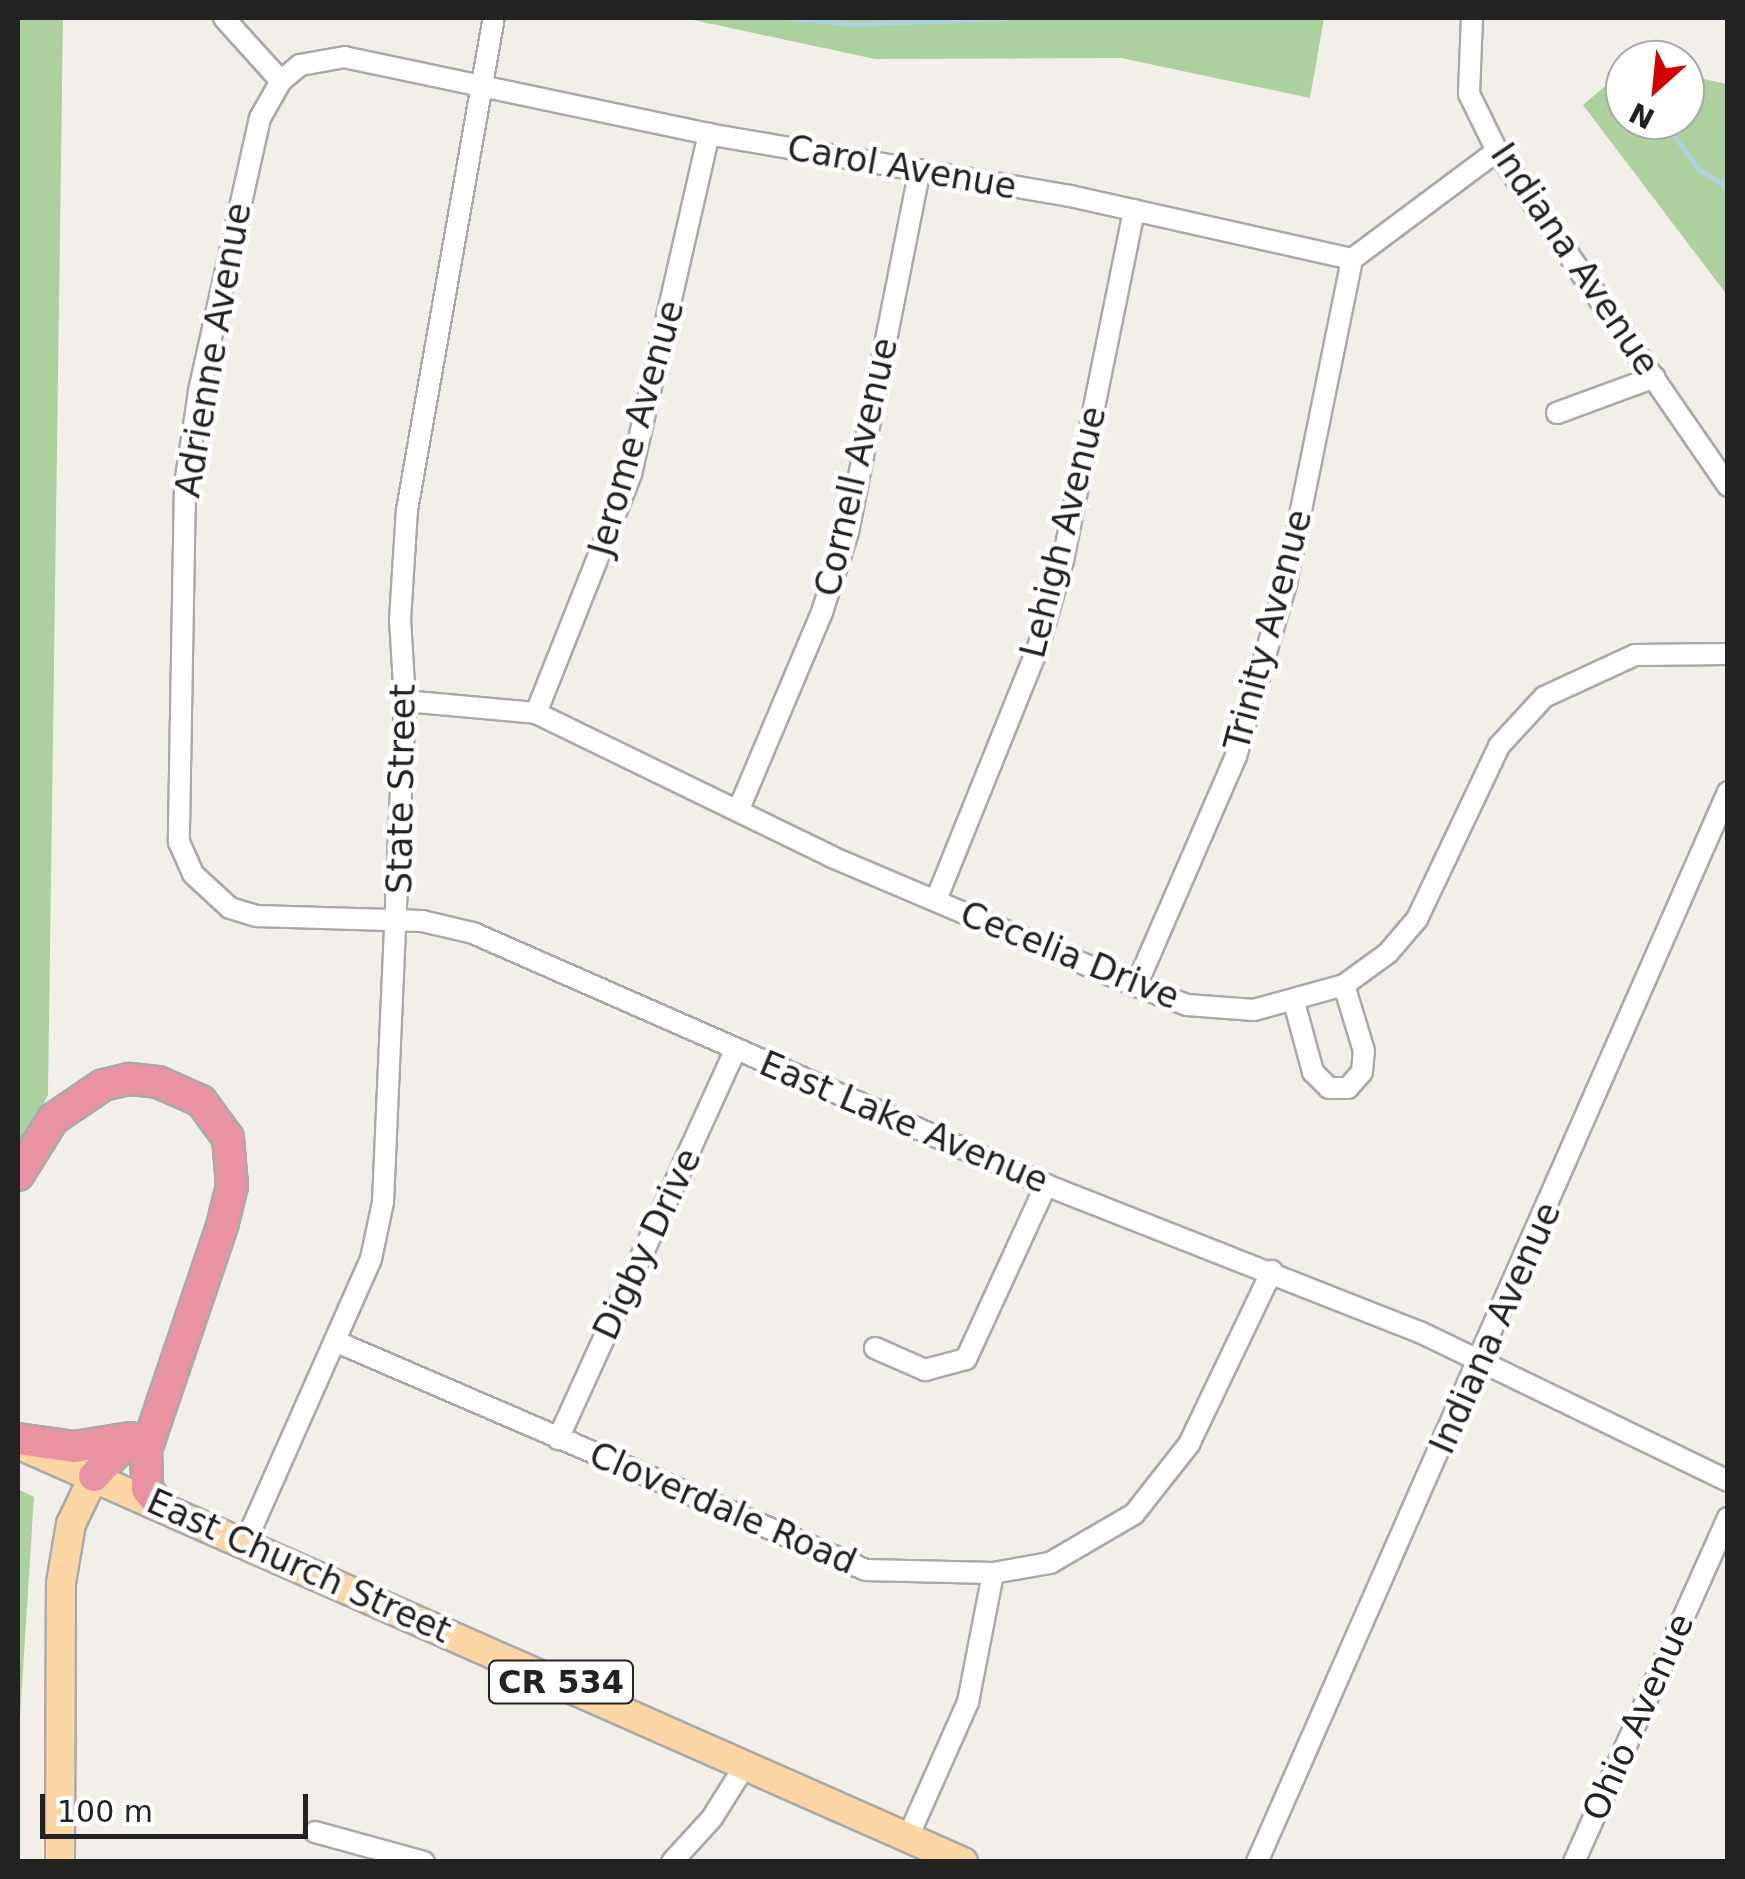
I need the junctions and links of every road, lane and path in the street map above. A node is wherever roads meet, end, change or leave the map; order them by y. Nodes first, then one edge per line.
1 (224, 18) edge
2 (494, 18) edge
3 (1472, 18) edge
4 (281, 81) junction
5 (480, 86) junction
6 (709, 134) junction
7 (1498, 152) junction
8 (920, 170) junction
9 (1134, 210) junction
10 (1352, 259) junction
11 (1656, 377) junction
12 (1558, 412) dead end
13 (1728, 486) edge
14 (1728, 654) edge
15 (406, 701) junction
16 (536, 713) junction
17 (178, 746) joint
18 (1728, 792) edge
19 (738, 811) junction
20 (936, 900) junction
21 (398, 921) junction
22 (1344, 985) junction
23 (1136, 986) junction
24 (1294, 1002) junction
25 (736, 1050) junction
26 (18, 1176) edge
27 (1046, 1185) junction
28 (1272, 1271) junction
29 (337, 1342) junction
30 (875, 1348) dead end
31 (1481, 1362) junction
32 (158, 1407) junction
33 (130, 1438) junction
34 (558, 1438) junction
35 (18, 1441) edge
36 (94, 1476) junction
37 (1728, 1481) edge
38 (158, 1503) junction
39 (1728, 1518) edge
40 (246, 1541) junction
41 (993, 1573) junction
42 (746, 1764) junction
43 (315, 1832) dead end
44 (908, 1837) junction
45 (60, 1862) edge
46 (424, 1862) edge
47 (672, 1862) edge
48 (963, 1862) edge
49 (1257, 1862) edge
50 (1574, 1862) edge

1 - 4 street
2 - 5 street, State Street
3 - 7 street, Indiana Avenue
4 - 5 street, Carol Avenue
4 - 17 street, Adrienne Avenue
5 - 6 street, Carol Avenue
5 - 15 street, State Street
6 - 8 street, Carol Avenue
6 - 16 street, Jerome Avenue
7 - 10 street
7 - 11 street, Indiana Avenue
8 - 9 street, Carol Avenue
8 - 19 street, Cornell Avenue
9 - 10 street, Carol Avenue
9 - 20 street, Lehigh Avenue
10 - 23 street, Trinity Avenue
11 - 12 street
11 - 13 street, Indiana Avenue
14 - 22 street, Cecelia Drive
15 - 16 street, Cecelia Drive
15 - 21 street, State Street
16 - 19 street, Cecelia Drive
17 - 21 street, East Lake Avenue
18 - 31 street, Indiana Avenue
19 - 20 street, Cecelia Drive
20 - 23 street, Cecelia Drive
21 - 25 street, East Lake Avenue
21 - 29 street, State Street
22 - 24 street, Cecelia Drive
22 - 24 street
23 - 24 street, Cecelia Drive
25 - 27 street, East Lake Avenue
25 - 34 street, Digby Drive
26 - 32 highway
27 - 28 street, East Lake Avenue
27 - 30 street
28 - 31 street, East Lake Avenue
28 - 41 street, Cloverdale Road
29 - 34 street, Cloverdale Road
29 - 40 street, State Street
31 - 37 street, East Lake Avenue
31 - 49 street, Indiana Avenue
32 - 33 highway
32 - 38 highway
33 - 35 highway
33 - 36 highway
34 - 41 street, Cloverdale Road
35 - 36 main road, East Church Street / CR 534
36 - 38 main road, East Church Street / CR 534
36 - 45 main road
38 - 40 main road, East Church Street / CR 534
39 - 50 street, Ohio Avenue
40 - 42 main road, East Church Street / CR 534
41 - 44 street
42 - 44 main road, East Church Street / CR 534
42 - 47 street
43 - 46 street
44 - 48 main road, East Church Street / CR 534

